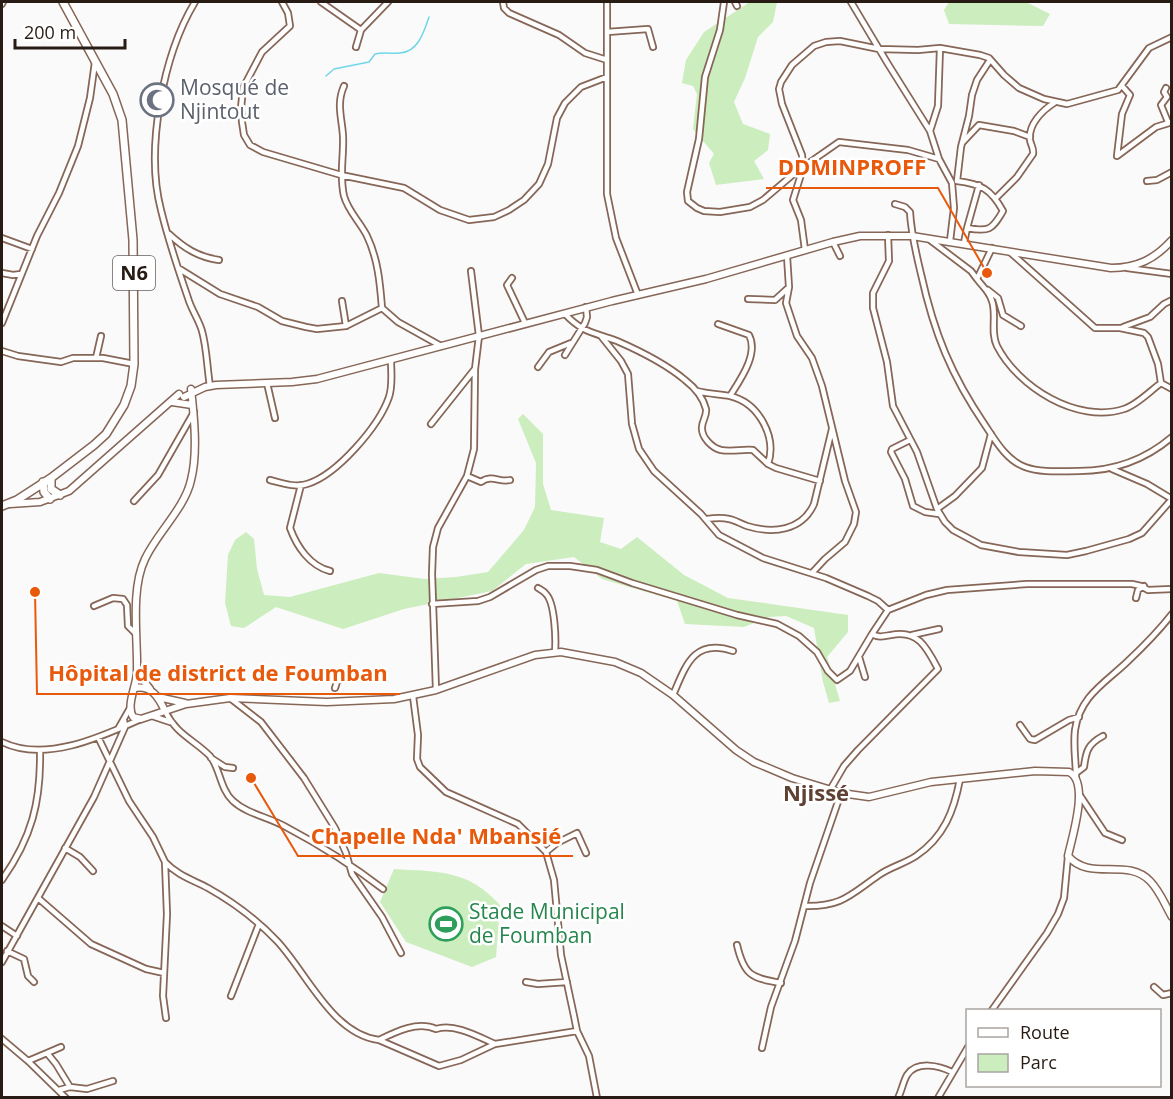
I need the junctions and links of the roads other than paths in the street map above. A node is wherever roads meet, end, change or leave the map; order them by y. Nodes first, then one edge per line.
1 (63, 2) edge
2 (195, 2) edge
3 (282, 2) edge
4 (323, 2) edge
5 (388, 2) edge
6 (503, 2) edge
7 (607, 2) edge
8 (724, 2) edge
9 (851, 2) edge
10 (361, 30) junction
11 (607, 32) junction
12 (1172, 37) edge
13 (356, 46) dead end
14 (653, 47) dead end
15 (940, 48) junction
16 (879, 49) junction
17 (607, 60) junction
18 (990, 60) junction
19 (95, 61) junction
20 (607, 77) junction
21 (344, 86) dead end
22 (1122, 86) junction
23 (1166, 88) dead end
24 (1055, 102) junction
25 (1170, 122) edge
26 (930, 131) junction
27 (1030, 137) junction
28 (962, 143) junction
29 (939, 159) junction
30 (803, 168) junction
31 (1172, 172) edge
32 (341, 175) junction
33 (1147, 181) dead end
34 (954, 182) junction
35 (979, 185) junction
36 (996, 198) junction
37 (895, 204) dead end
38 (967, 228) junction
39 (169, 234) junction
40 (888, 235) junction
41 (912, 236) junction
42 (2, 238) edge
43 (928, 238) junction
44 (1172, 240) edge
45 (950, 241) junction
46 (833, 242) junction
47 (964, 243) junction
48 (992, 248) junction
49 (32, 249) junction
50 (805, 250) junction
51 (1010, 252) junction
52 (787, 256) junction
53 (840, 256) dead end
54 (219, 260) dead end
55 (178, 268) junction
56 (1123, 268) junction
57 (471, 272) dead end
58 (2, 273) edge
59 (21, 274) junction
60 (1172, 274) edge
61 (512, 278) dead end
62 (977, 279) junction
63 (789, 287) junction
64 (988, 291) junction
65 (638, 295) junction
66 (748, 299) dead end
67 (1172, 300) edge
68 (342, 301) dead end
69 (586, 307) junction
70 (382, 308) junction
71 (565, 314) junction
72 (2, 323) edge
73 (525, 323) junction
74 (718, 324) dead end
75 (346, 326) junction
76 (1021, 326) dead end
77 (1120, 328) junction
78 (581, 329) junction
79 (101, 336) dead end
80 (479, 336) junction
81 (601, 336) junction
82 (572, 342) junction
83 (441, 346) junction
84 (2, 351) edge
85 (565, 355) dead end
86 (96, 358) junction
87 (390, 360) junction
88 (134, 364) junction
89 (538, 367) dead end
90 (475, 369) junction
91 (267, 383) junction
92 (1161, 383) junction
93 (206, 387) junction
94 (1172, 389) edge
95 (193, 390) junction
96 (697, 391) junction
97 (730, 396) junction
98 (169, 403) junction
99 (194, 407) junction
100 (275, 418) dead end
101 (431, 424) dead end
102 (833, 425) junction
103 (991, 434) junction
104 (1172, 437) edge
105 (910, 440) junction
106 (768, 464) junction
107 (1112, 469) junction
108 (467, 476) junction
109 (51, 478) junction
110 (270, 480) dead end
111 (510, 480) dead end
112 (820, 480) junction
113 (43, 483) junction
114 (301, 485) junction
115 (60, 495) junction
116 (50, 499) junction
117 (134, 501) dead end
118 (5, 505) edge
119 (938, 512) junction
120 (706, 519) junction
121 (330, 571) dead end
122 (812, 573) junction
123 (1144, 586) junction
124 (538, 588) dead end
125 (1172, 589) edge
126 (1136, 598) dead end
127 (432, 604) junction
128 (93, 606) dead end
129 (888, 610) junction
130 (1172, 614) edge
131 (939, 628) dead end
132 (135, 633) junction
133 (872, 634) junction
134 (912, 635) junction
135 (733, 651) dead end
136 (555, 652) junction
137 (859, 657) junction
138 (137, 672) junction
139 (348, 673) dead end
140 (865, 677) dead end
141 (135, 688) junction
142 (335, 688) dead end
143 (150, 690) junction
144 (436, 690) junction
145 (673, 695) junction
146 (413, 696) junction
147 (158, 697) junction
148 (230, 698) junction
149 (186, 704) junction
150 (130, 708) junction
151 (165, 711) junction
152 (152, 716) junction
153 (1079, 717) junction
154 (141, 719) junction
155 (124, 720) junction
156 (170, 722) junction
157 (1020, 725) dead end
158 (125, 727) junction
159 (118, 729) junction
160 (1103, 736) dead end
161 (99, 738) junction
162 (2, 742) edge
163 (40, 750) junction
164 (211, 758) junction
165 (110, 763) junction
166 (233, 768) dead end
167 (1076, 775) junction
168 (960, 779) junction
169 (830, 790) junction
170 (841, 794) junction
171 (1079, 795) junction
172 (1122, 840) dead end
173 (65, 848) junction
174 (546, 852) junction
175 (586, 853) dead end
176 (1068, 856) junction
177 (165, 862) junction
178 (348, 862) junction
179 (93, 871) dead end
180 (2, 880) edge
181 (383, 889) dead end
182 (38, 898) junction
183 (804, 906) junction
184 (1172, 917) edge
185 (259, 924) junction
186 (2, 926) edge
187 (17, 936) junction
188 (737, 945) dead end
189 (8, 951) junction
190 (401, 953) dead end
191 (2, 962) edge
192 (164, 973) junction
193 (526, 981) dead end
194 (34, 982) dead end
195 (567, 982) junction
196 (781, 983) junction
197 (1154, 987) dead end
198 (1172, 993) edge
199 (231, 996) dead end
200 (993, 1009) edge
201 (166, 1018) dead end
202 (577, 1031) junction
203 (2, 1039) edge
204 (379, 1040) junction
205 (495, 1044) junction
206 (61, 1047) dead end
207 (762, 1048) dead end
208 (966, 1050) edge
209 (47, 1053) junction
210 (28, 1061) junction
211 (952, 1072) junction
212 (113, 1081) dead end
213 (70, 1087) junction
214 (59, 1090) junction
215 (66, 1098) edge
216 (597, 1098) edge
217 (898, 1098) edge
218 (938, 1098) edge

1 - 19 highway, N6
2 - 39 street
3 - 32 street
4 - 10 street
5 - 10 street
6 - 17 street
7 - 11 street
8 - 30 street
9 - 16 street
10 - 13 street
11 - 14 street
11 - 17 street
12 - 22 street
15 - 16 street
15 - 18 street
15 - 26 street
16 - 26 street
16 - 30 street
17 - 20 street
18 - 24 street
18 - 28 street
19 - 49 street
19 - 88 highway, N6
20 - 32 street
20 - 65 street
21 - 32 street
22 - 24 street
22 - 25 street
23 - 25 street
24 - 27 street
26 - 29 street
27 - 28 street
27 - 36 street
28 - 34 street
29 - 30 street
29 - 34 street
30 - 50 street
31 - 33 street
32 - 70 street
34 - 35 street
34 - 45 street
35 - 36 street
35 - 38 street
36 - 38 street
37 - 41 street
38 - 47 street
39 - 54 street
39 - 55 street
40 - 41 main road
40 - 46 main road
40 - 105 street
41 - 43 main road
41 - 103 street
42 - 49 street
43 - 45 main road
43 - 62 street
44 - 56 main road
45 - 47 main road
46 - 50 main road
46 - 53 street
47 - 48 main road
48 - 51 main road
48 - 62 street
49 - 59 street
50 - 52 main road
51 - 56 main road
51 - 77 street
52 - 63 street
52 - 65 main road
55 - 75 street
55 - 93 street
56 - 60 street
57 - 80 street
58 - 59 street
59 - 72 street
61 - 73 street
62 - 64 street
63 - 66 street
63 - 102 street
64 - 76 street
64 - 92 street
65 - 69 main road
67 - 77 street
68 - 75 street
69 - 71 main road
69 - 78 street
70 - 75 street
70 - 83 street
71 - 73 main road
71 - 78 street
73 - 80 main road
74 - 97 street
77 - 92 street
78 - 81 street
78 - 82 street
79 - 86 street
80 - 83 main road
80 - 90 street
81 - 96 street
81 - 120 street
82 - 85 street
82 - 89 street
83 - 87 main road
84 - 86 street
86 - 88 street
87 - 91 main road
87 - 114 street
88 - 109 highway, N6
90 - 101 street
90 - 108 street
91 - 93 main road
91 - 100 street
92 - 94 street
93 - 95 main road
93 - 99 main road
95 - 98 main road
95 - 99 main road
96 - 97 street
96 - 106 street
97 - 106 street
98 - 99 main road
98 - 115 main road
99 - 117 street
99 - 132 main road
102 - 112 street
102 - 122 street
103 - 107 street
103 - 119 street
104 - 107 street
105 - 119 street
105 - 119 street
106 - 112 street
107 - 119 street
108 - 111 street
108 - 127 street
109 - 113 highway, N6
109 - 115 highway
110 - 114 street
112 - 120 street
113 - 116 highway
113 - 118 highway, N6
114 - 121 street
115 - 116 main road
116 - 118 main road
120 - 122 street
122 - 129 street
123 - 125 street
123 - 126 street
123 - 129 street
124 - 136 street
127 - 137 street
127 - 144 street
128 - 132 street
129 - 133 street
130 - 153 street
131 - 134 street
132 - 138 main road
133 - 134 street
133 - 137 street
134 - 169 street
135 - 145 street
136 - 144 main road
136 - 145 main road
137 - 140 street
138 - 141 main road
138 - 143 main road
139 - 142 street
141 - 143 main road
141 - 150 main road
143 - 147 main road
144 - 146 main road
145 - 169 main road
146 - 148 main road
146 - 174 street
147 - 149 main road
147 - 151 main road
148 - 149 main road
148 - 178 street
149 - 151 main road
150 - 154 main road
150 - 155 street
151 - 152 main road
151 - 156 street
152 - 154 main road
152 - 156 street
153 - 157 street
153 - 167 street
154 - 158 street
155 - 158 street
155 - 159 street
156 - 164 street
158 - 159 street
158 - 165 street
159 - 161 street
160 - 167 street
161 - 163 street
161 - 165 street
162 - 163 street
163 - 180 street
164 - 166 street
164 - 178 street
165 - 173 street
165 - 177 street
167 - 168 main road
167 - 171 main road
168 - 170 main road
168 - 183 street
169 - 170 main road
170 - 183 street
171 - 172 street
171 - 176 main road
173 - 179 street
173 - 182 street
174 - 175 street
174 - 195 street
176 - 184 main road
176 - 200 street
177 - 185 street
177 - 192 street
178 - 181 street
178 - 190 street
182 - 187 street
182 - 192 street
183 - 196 street
185 - 199 street
185 - 204 street
186 - 187 street
187 - 189 street
188 - 196 street
189 - 191 street
189 - 194 street
192 - 201 street
193 - 195 street
195 - 202 street
196 - 207 street
197 - 198 street
202 - 205 street
202 - 216 street
203 - 210 street
204 - 205 street
204 - 205 street
206 - 209 street
208 - 211 street
209 - 210 street
209 - 213 street
210 - 214 street
211 - 217 street
211 - 218 street
212 - 213 street
213 - 214 street
214 - 215 street

